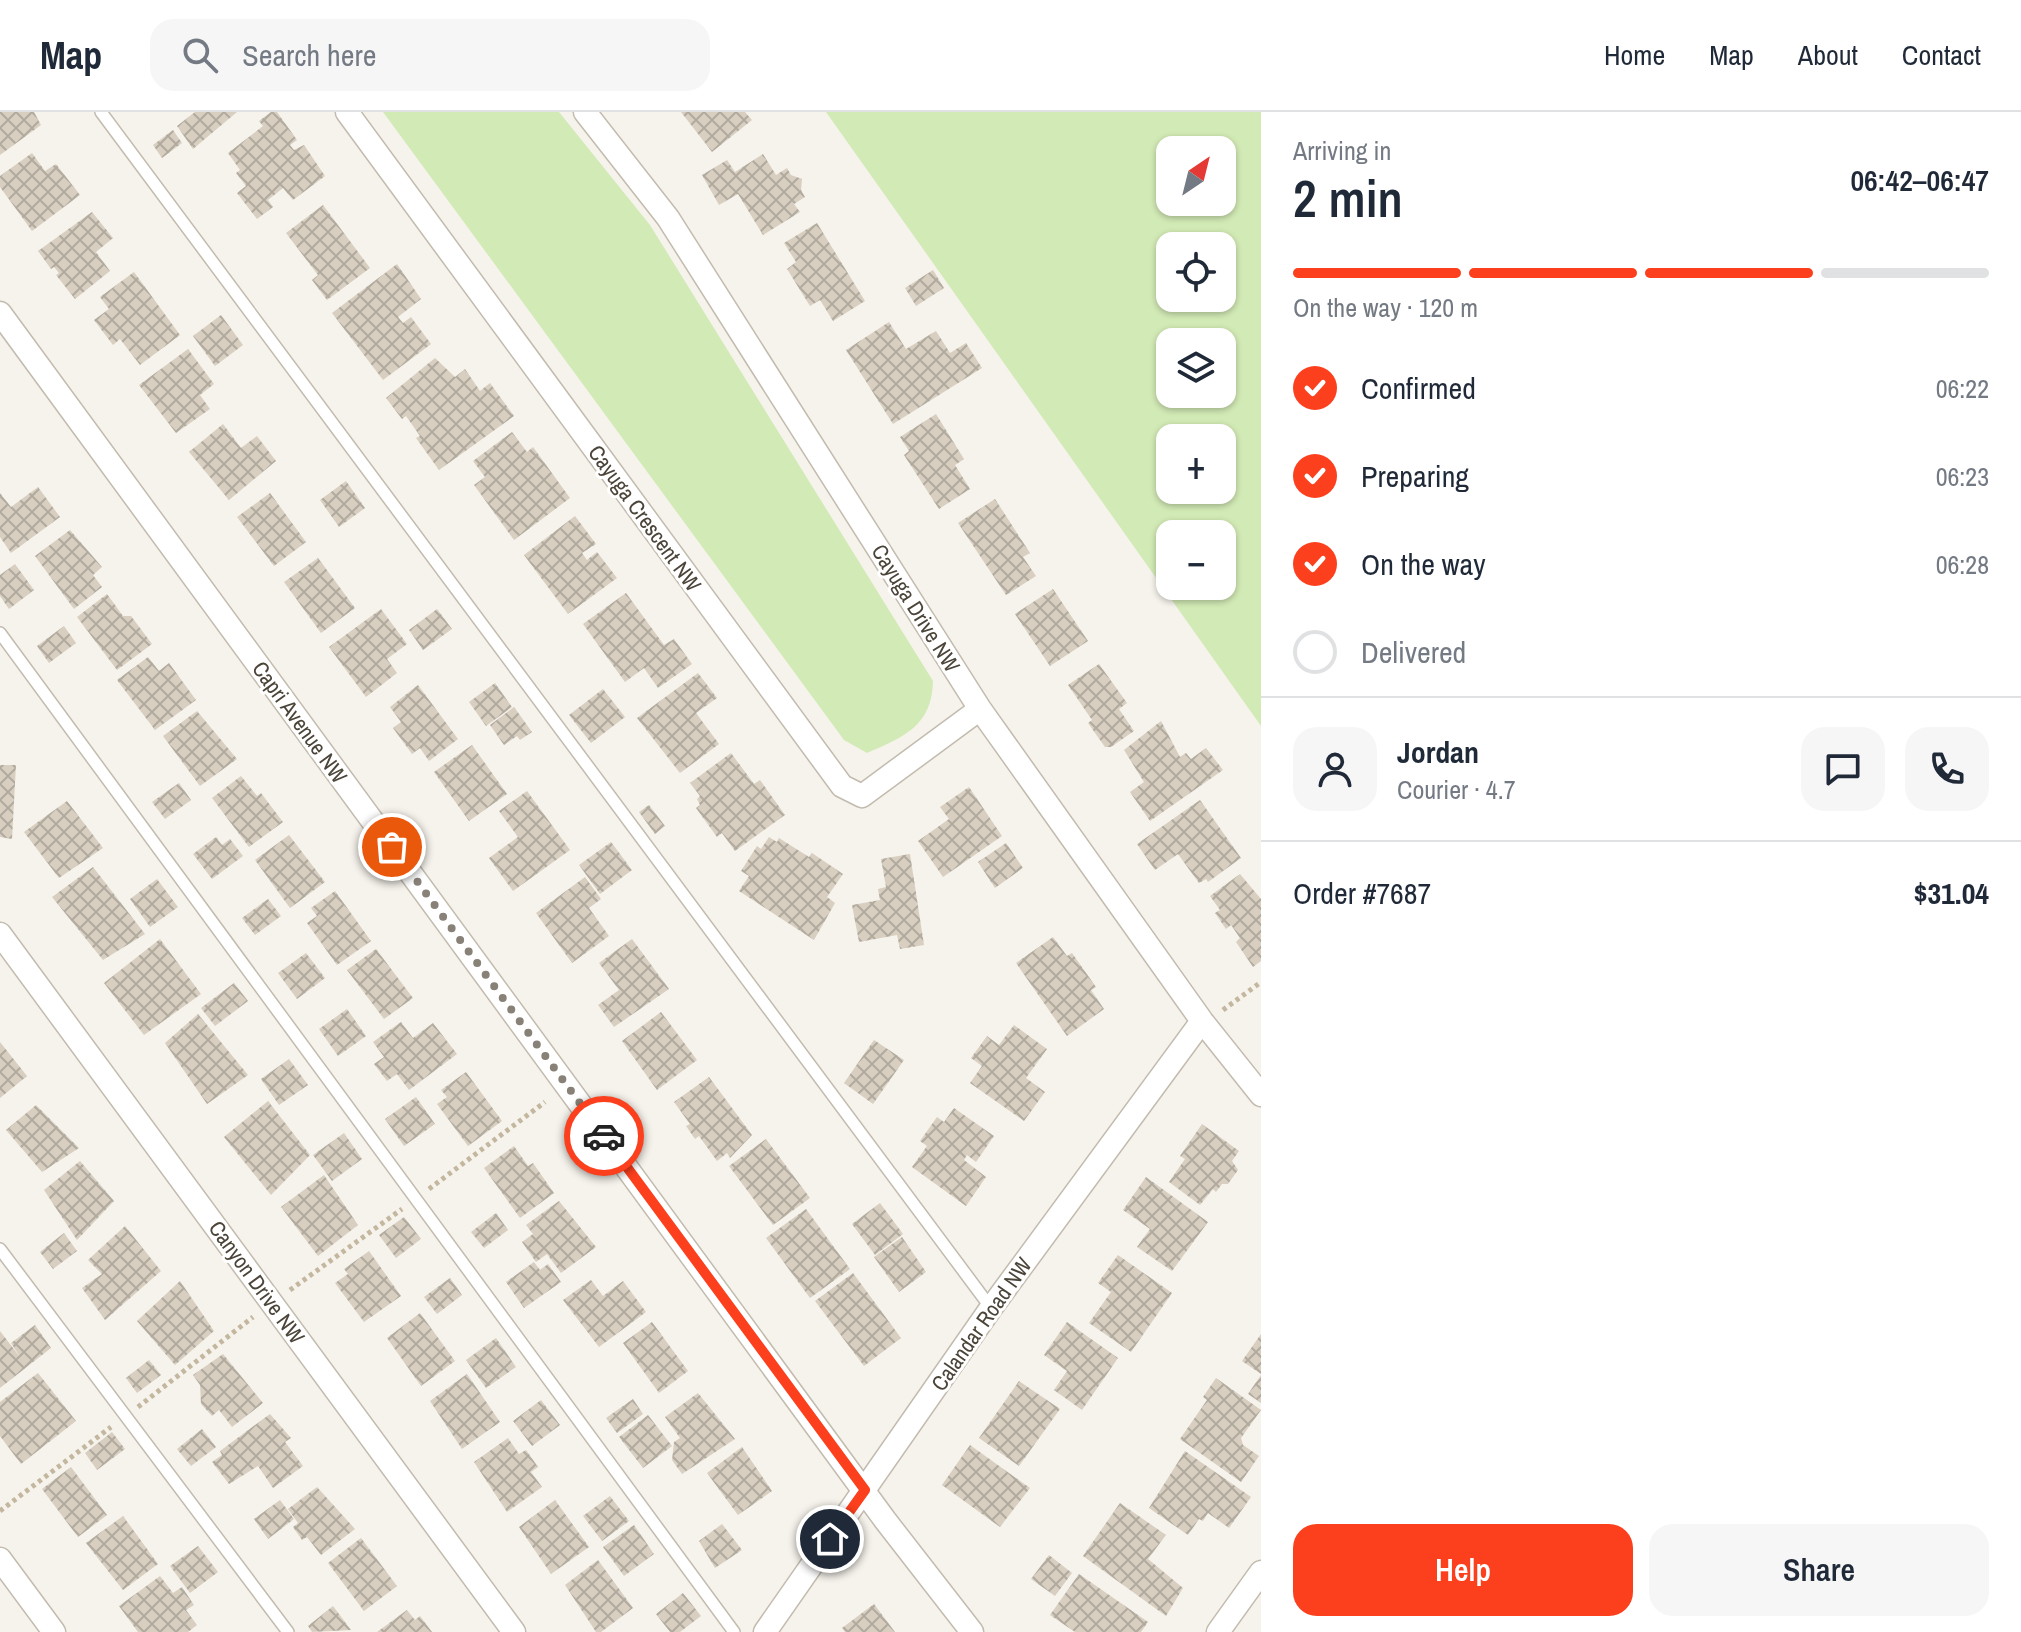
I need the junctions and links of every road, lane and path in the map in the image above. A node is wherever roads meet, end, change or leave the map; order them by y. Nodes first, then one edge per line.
1 (101, 112) edge
2 (347, 112) edge
3 (585, 112) edge
4 (0, 313) edge
5 (0, 633) edge
6 (12, 649) junction
7 (0, 658) edge
8 (980, 709) junction
9 (0, 934) edge
10 (1261, 982) edge
11 (1223, 1010) dead end
12 (1202, 1021) junction
13 (1261, 1095) edge
14 (0, 1249) edge
15 (991, 1308) junction
16 (865, 1490) junction
17 (0, 1559) edge
18 (1261, 1572) edge
19 (54, 1632) edge
20 (288, 1632) edge
21 (514, 1632) edge
22 (734, 1632) edge
23 (765, 1632) edge
24 (972, 1632) edge
25 (1218, 1632) edge

1 - 15 lane
2 - 8 street, Cayuga Crescent NW
3 - 8 street, Cayuga Drive NW
4 - 16 street, Capri Avenue NW
5 - 6 lane
6 - 7 lane
6 - 22 lane
8 - 12 street, Cayuga Drive NW
9 - 21 street, Canyon Drive NW
10 - 11 path
12 - 13 street, Cayuga Drive NW
12 - 15 street, Calandar Road NW
14 - 20 lane
15 - 16 street, Calandar Road NW
16 - 23 street, Calandar Road NW
16 - 24 street, Capri Avenue NW
17 - 19 street
18 - 25 street

